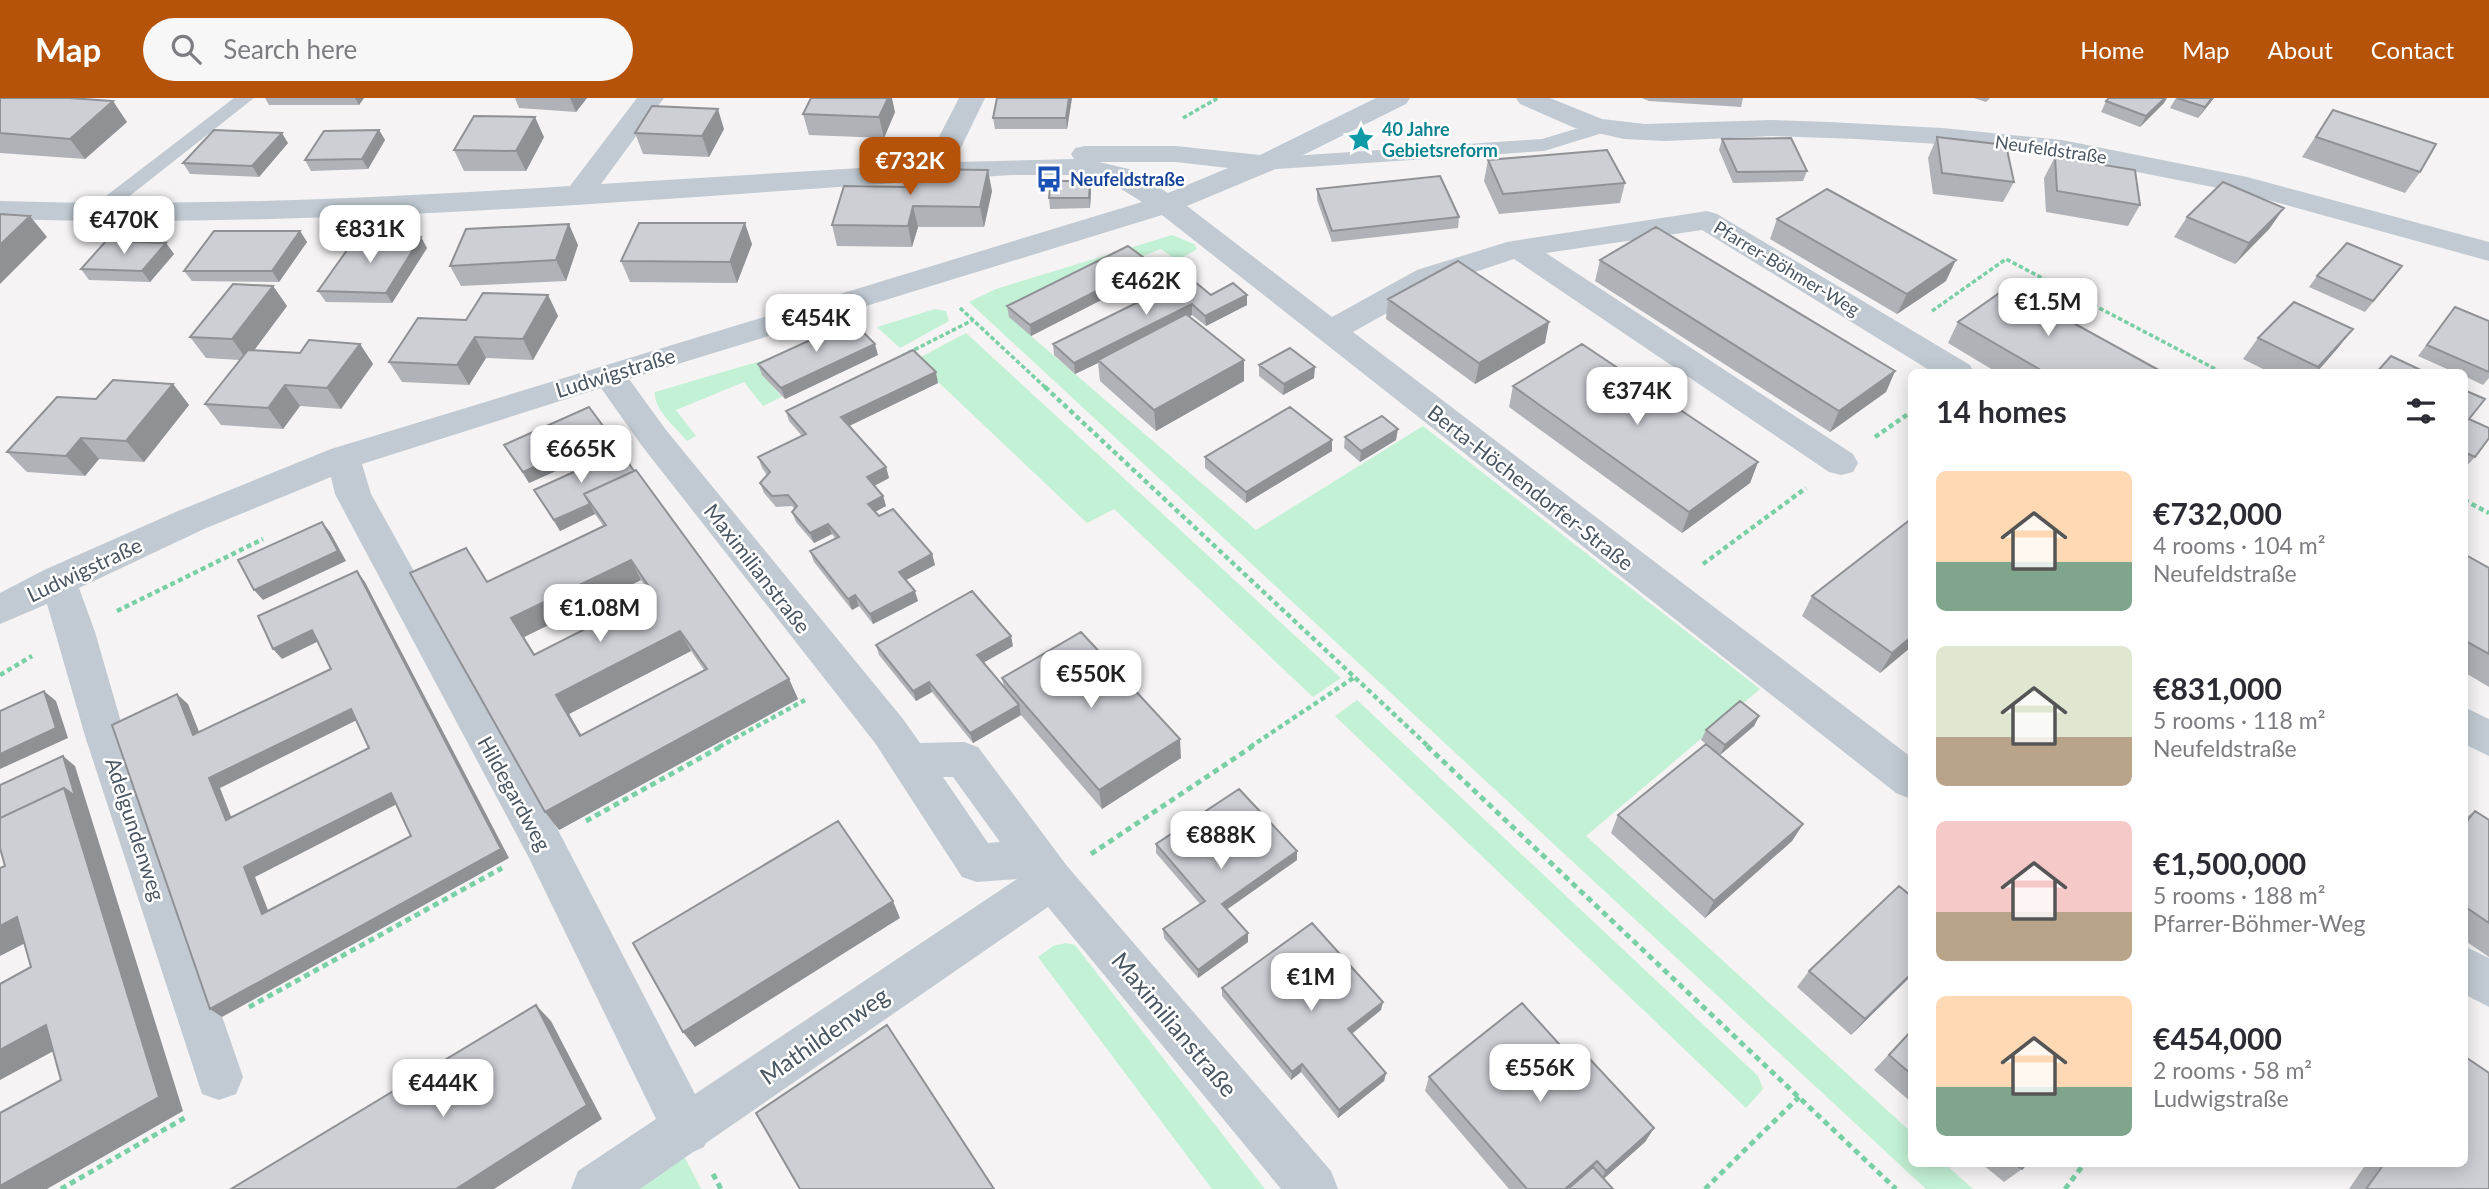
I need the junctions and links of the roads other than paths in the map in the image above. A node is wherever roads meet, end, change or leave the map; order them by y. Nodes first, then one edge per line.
1 (245, 98) edge
2 (651, 98) edge
3 (972, 98) edge
4 (1397, 98) edge
5 (1529, 98) edge
6 (1602, 127) junction
7 (1264, 164) junction
8 (1011, 167) junction
9 (935, 173) junction
10 (577, 196) junction
11 (1166, 204) junction
12 (0, 210) edge
13 (96, 213) junction
14 (1518, 248) junction
15 (2489, 253) edge
16 (1331, 331) junction
17 (1952, 369) edge
18 (608, 374) junction
19 (344, 458) junction
20 (1840, 463) road end
21 (57, 580) junction
22 (0, 609) edge
23 (2468, 726) edge
24 (2489, 738) edge
25 (1906, 769) edge
26 (1044, 869) junction
27 (2468, 970) edge
28 (2489, 985) edge
29 (219, 1077) road end
30 (687, 1130) junction
31 (596, 1189) edge
32 (1313, 1189) edge

1 - 13 lane
2 - 10 street
3 - 9 street
4 - 7 street, Ludwigstraße
5 - 6 street, Neufeldstraße
6 - 7 lane, Neufeldstraße
6 - 15 street, Neufeldstraße
7 - 8 street
7 - 11 street, Ludwigstraße
8 - 9 street
8 - 11 street
9 - 10 street
10 - 13 street
11 - 16 street, Berta-Höchendorfer-Straße
11 - 18 street, Ludwigstraße
12 - 13 street
14 - 16 street, Pfarrer-Böhmer-Weg
14 - 17 street, Pfarrer-Böhmer-Weg
14 - 20 street
16 - 25 street, Berta-Höchendorfer-Straße
18 - 19 street, Ludwigstraße
18 - 26 street, Maximilianstraße
19 - 21 street, Ludwigstraße
19 - 30 street, Hildegardweg
21 - 22 street, Ludwigstraße
21 - 29 street, Adelgundenweg
23 - 24 street
26 - 30 street, Mathildenweg
26 - 32 street, Maximilianstraße
27 - 28 street
30 - 31 street, Mathildenweg

